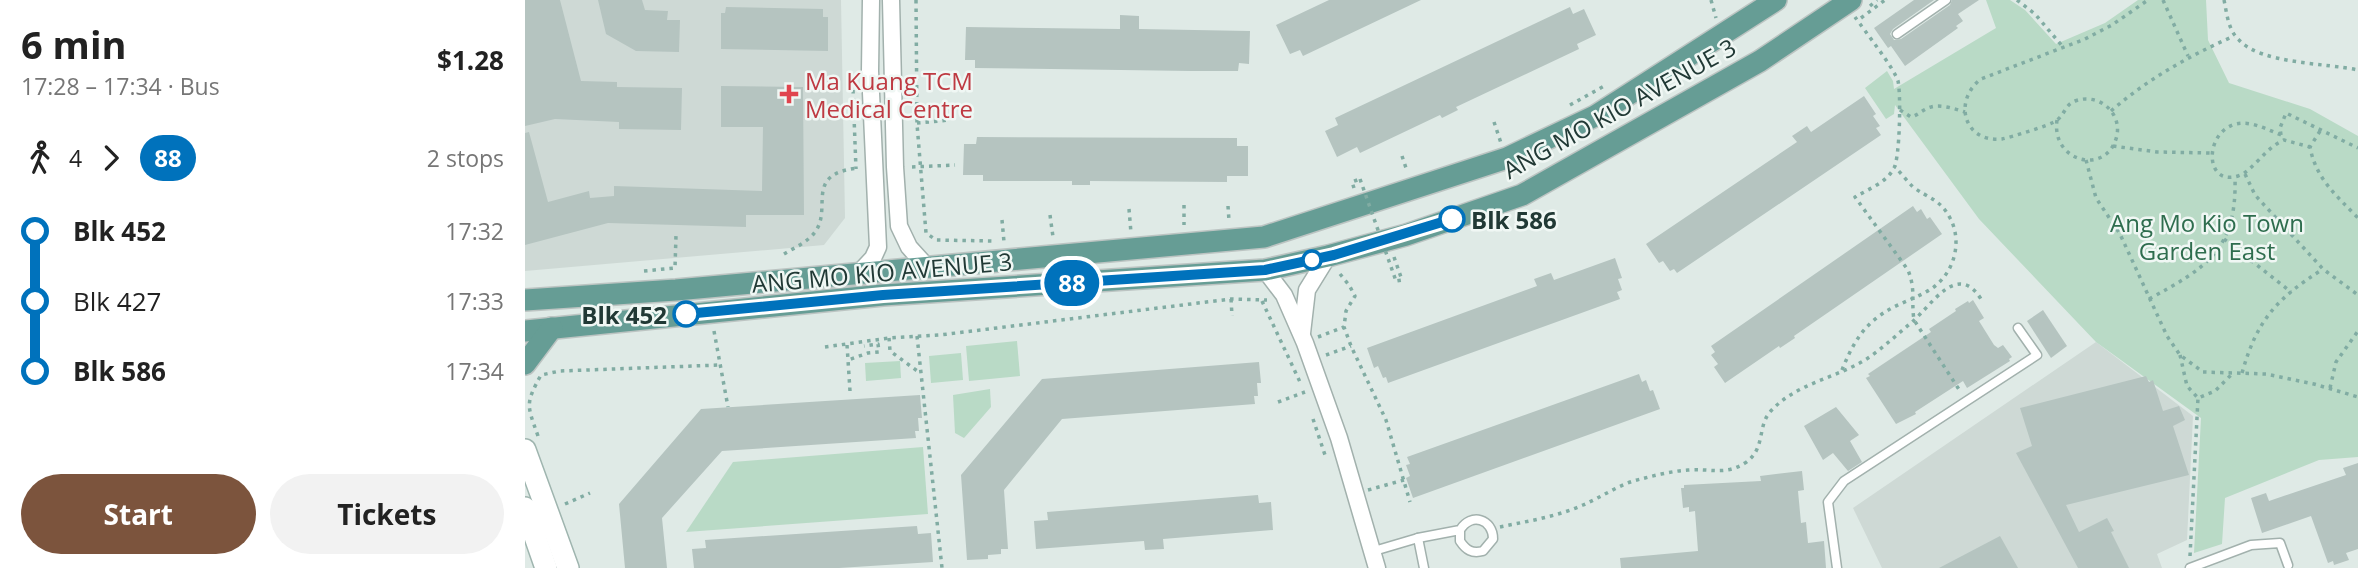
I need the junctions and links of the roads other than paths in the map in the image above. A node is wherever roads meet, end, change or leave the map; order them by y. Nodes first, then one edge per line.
1 (871, 0) edge
2 (891, 0) edge
3 (1776, 0) edge
4 (1851, 0) edge
5 (1946, 0) edge
6 (1897, 34) dead end
7 (1334, 265) junction
8 (928, 268) junction
9 (1265, 270) junction
10 (858, 274) junction
11 (525, 300) edge
12 (552, 328) junction
13 (2018, 328) dead end
14 (525, 331) edge
15 (1301, 335) junction
16 (525, 364) edge
17 (533, 447) edge
18 (525, 508) edge
19 (1460, 530) junction
20 (1418, 538) junction
21 (530, 540) edge
22 (1374, 551) junction
23 (2288, 565) dead end
24 (546, 568) edge
25 (568, 568) edge
26 (1377, 568) edge
27 (1424, 568) edge
28 (1837, 568) edge
29 (2190, 568) edge

1 - 10 street
2 - 8 street
3 - 8 main road, ANG MO KIO AVENUE 3
4 - 7 main road, ANG MO KIO AVENUE 3
5 - 6 lane
7 - 9 main road, ANG MO KIO AVENUE 3
7 - 15 street
8 - 10 main road, ANG MO KIO AVENUE 3
9 - 12 main road, ANG MO KIO AVENUE 3
9 - 15 street
10 - 11 main road, ANG MO KIO AVENUE 3
12 - 14 main road, ANG MO KIO AVENUE 3
12 - 16 main road
13 - 28 lane
15 - 22 street
17 - 25 main road
18 - 21 main road
19 - 19 lane
19 - 20 lane
20 - 22 lane
20 - 27 lane
21 - 24 main road
22 - 26 street
23 - 29 lane

